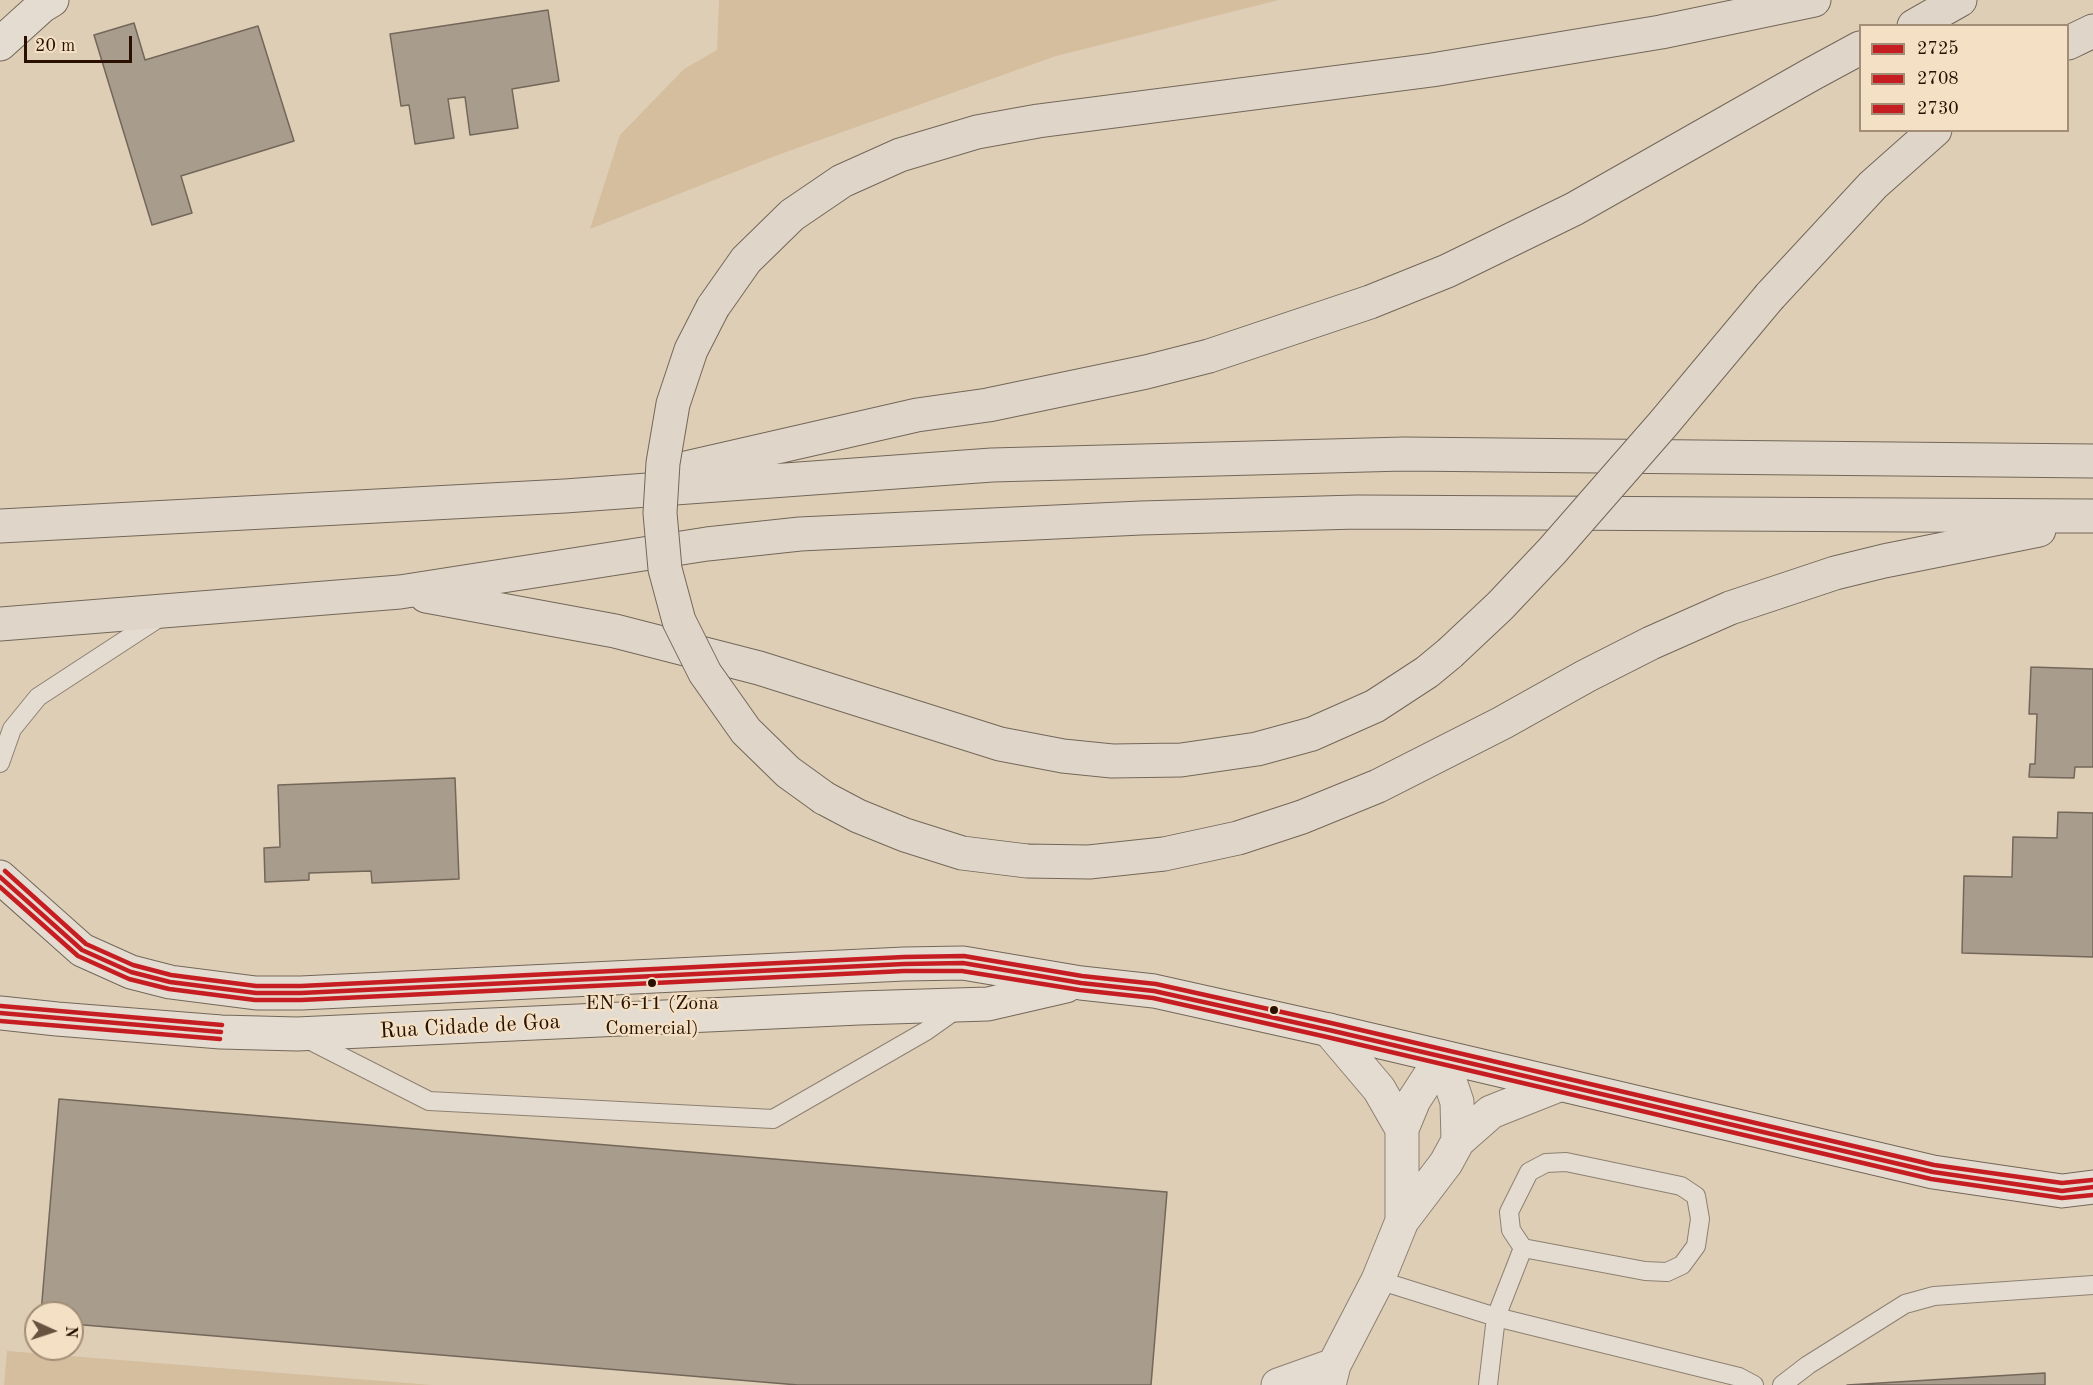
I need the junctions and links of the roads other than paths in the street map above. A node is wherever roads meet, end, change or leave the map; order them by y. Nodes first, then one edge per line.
1 (27, 0) edge
2 (52, 0) edge
3 (1814, 0) edge
4 (1960, 0) edge
5 (1918, 24) edge
6 (2093, 31) edge
7 (1, 42) edge
8 (2069, 42) edge
9 (1859, 49) edge
10 (1933, 132) edge
11 (2093, 461) edge
12 (565, 496) junction
13 (2093, 517) edge
14 (0, 526) edge
15 (400, 592) junction
16 (170, 611) junction
17 (0, 624) edge
18 (0, 764) edge
19 (0, 877) edge
20 (1082, 983) junction
21 (962, 1005) junction
22 (0, 1013) edge
23 (1329, 1030) junction
24 (297, 1034) junction
25 (1442, 1057) junction
26 (1559, 1085) junction
27 (1402, 1129) junction
28 (1458, 1141) junction
29 (2093, 1187) edge
30 (1402, 1221) junction
31 (1523, 1248) junction
32 (1378, 1280) junction
33 (2093, 1285) edge
34 (1496, 1317) junction
35 (1332, 1375) edge
36 (1278, 1385) edge
37 (1488, 1385) edge
38 (1754, 1385) edge
39 (1782, 1385) edge

1 - 7 street
2 - 7 street
3 - 13 highway, bridge
4 - 5 highway
6 - 8 highway
9 - 12 highway
10 - 15 highway, bridge
11 - 12 highway
12 - 14 highway
13 - 15 highway
15 - 16 highway
16 - 17 highway
16 - 18 lane
19 - 20 street, Rua Cidade de Goa
20 - 21 street, Rua Cidade de Goa
20 - 23 street, Rua Cidade de Goa
21 - 24 street, Rua Cidade de Goa
21 - 24 lane
22 - 24 street, Rua Cidade de Goa
23 - 25 street, Rua Cidade de Goa
23 - 27 street
25 - 26 street, Rua Cidade de Goa
25 - 27 street
25 - 28 street
26 - 28 street
26 - 29 street, Rua Cidade de Goa
27 - 30 street
28 - 30 street
30 - 32 street
31 - 31 lane
31 - 34 lane
32 - 34 lane
32 - 35 street
33 - 39 lane
34 - 37 lane
34 - 38 lane
35 - 36 street

